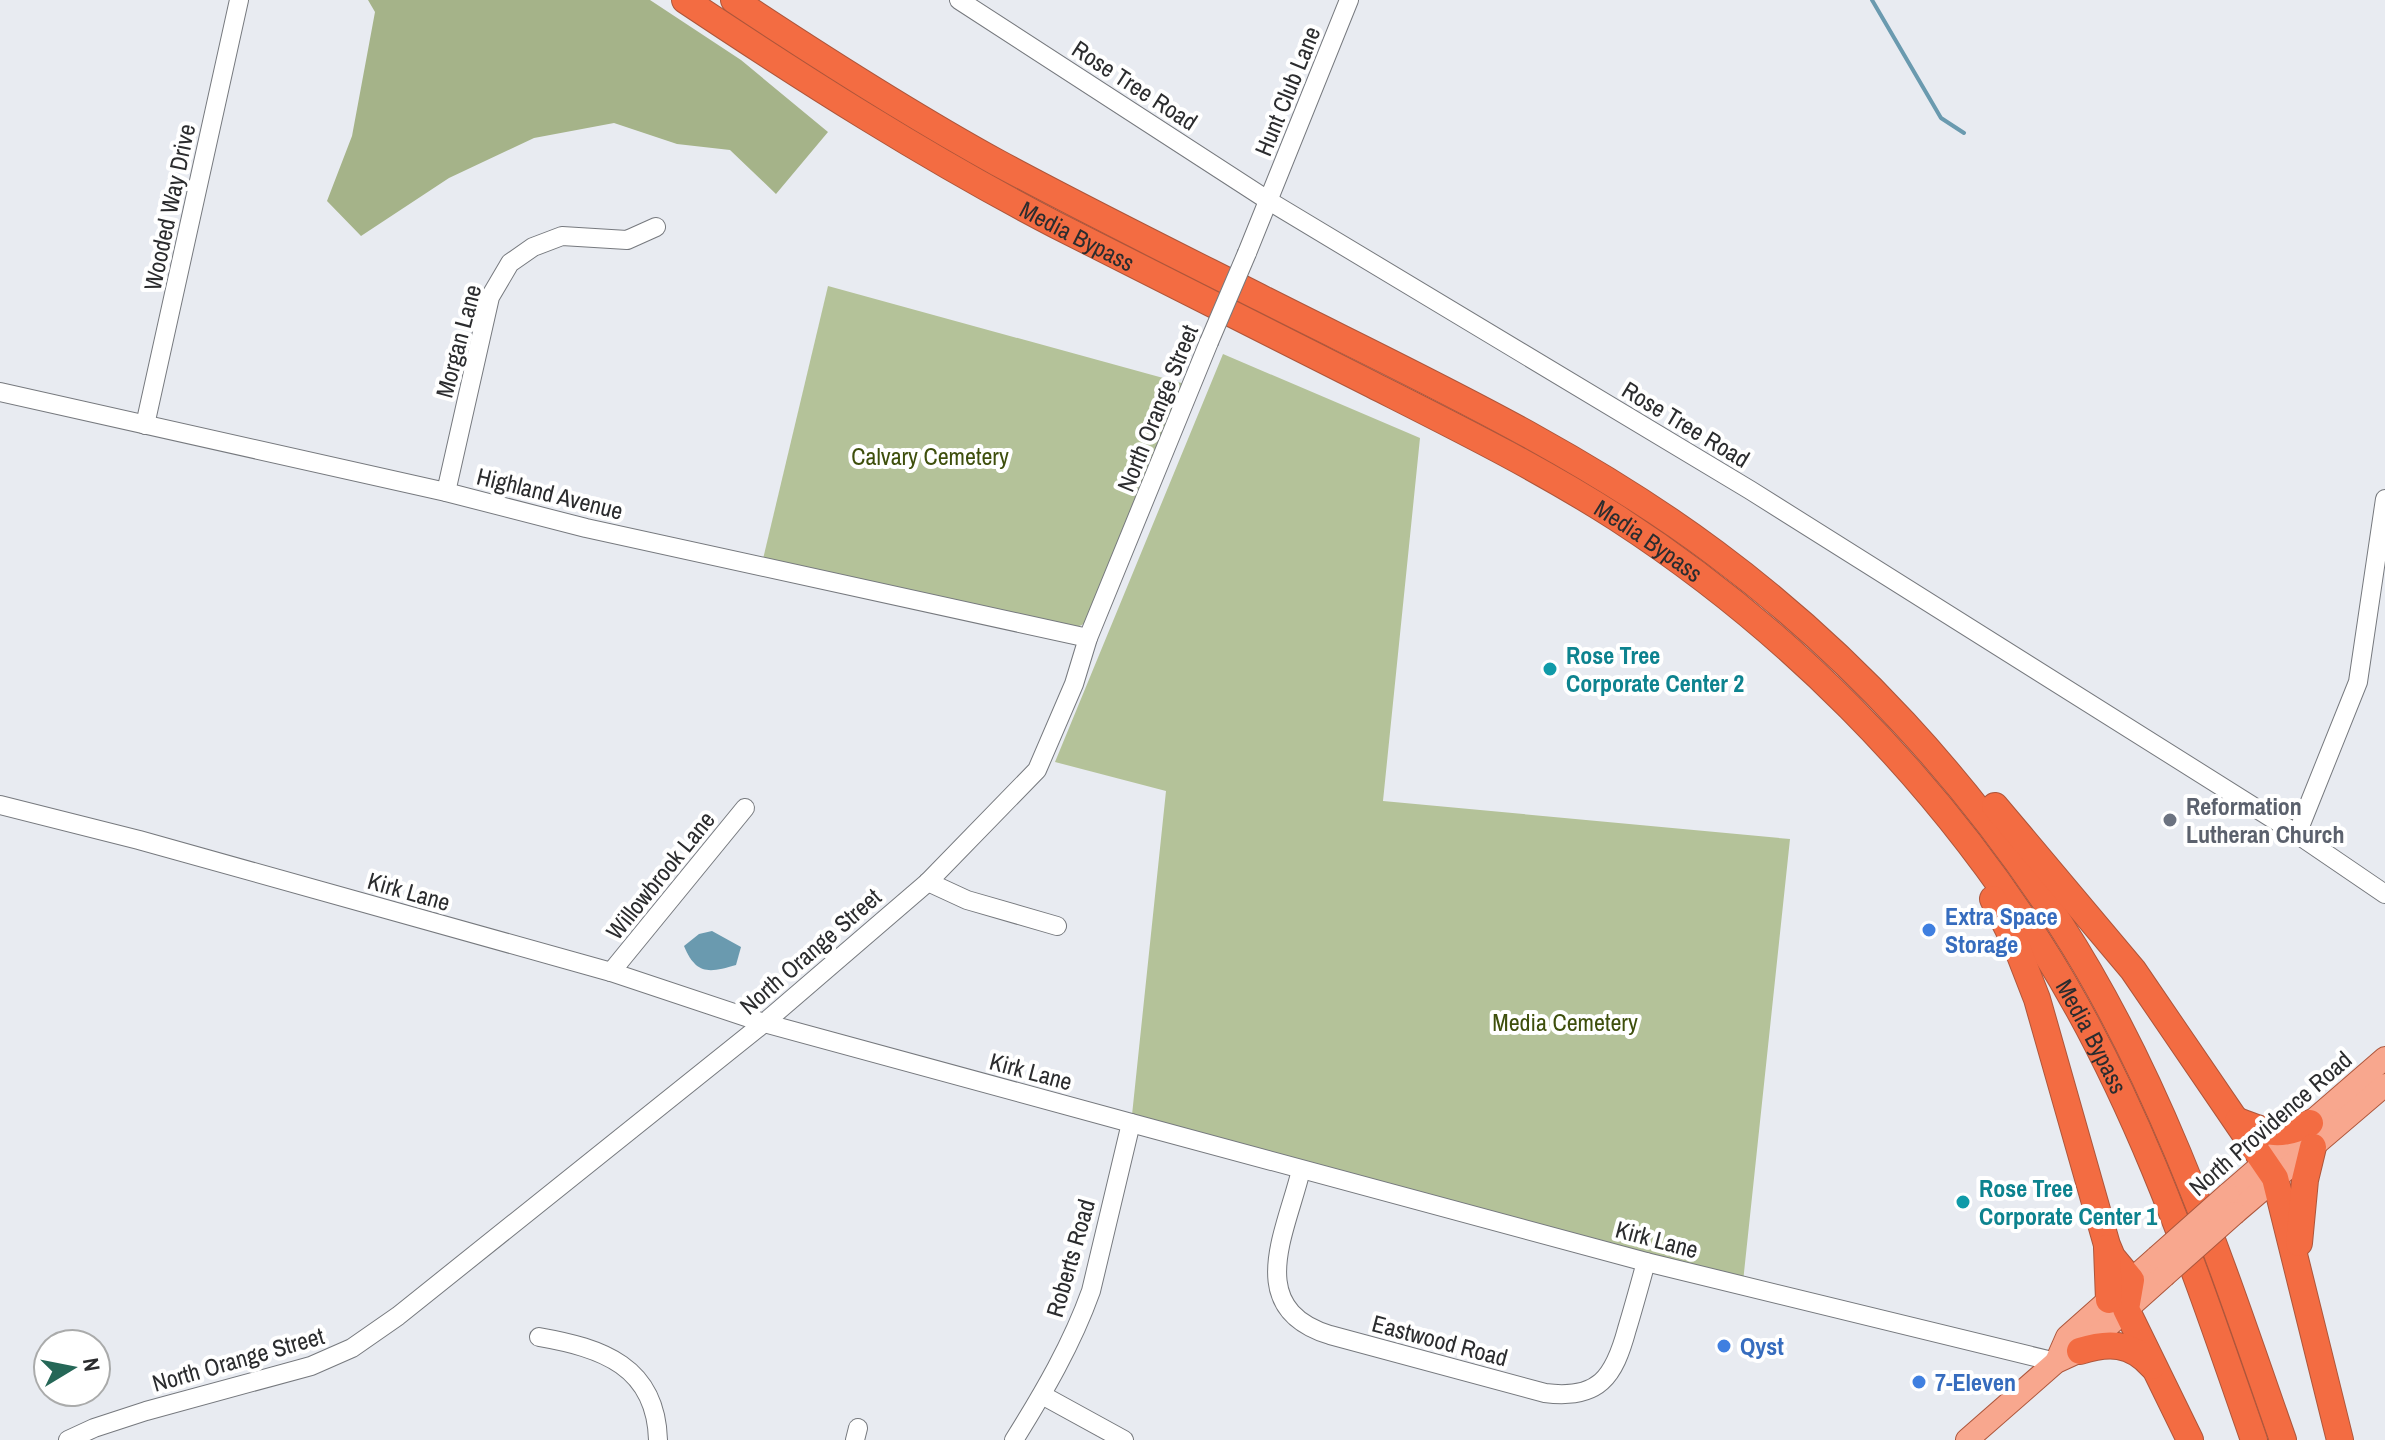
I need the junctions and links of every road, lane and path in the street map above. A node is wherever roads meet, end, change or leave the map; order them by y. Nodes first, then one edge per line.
1 (239, 0) edge
2 (685, 0) edge
3 (734, 0) edge
4 (959, 0) edge
5 (1349, 0) edge
6 (1269, 201) junction
7 (656, 227) dead end
8 (0, 392) edge
9 (145, 425) junction
10 (446, 492) junction
11 (2385, 499) edge
12 (1088, 638) junction
13 (1870, 689) junction
14 (1918, 781) junction
15 (0, 805) edge
16 (745, 808) dead end
17 (2297, 834) junction
18 (928, 882) junction
19 (2385, 894) edge
20 (1057, 926) dead end
21 (611, 972) junction
22 (764, 1023) junction
23 (2385, 1058) edge
24 (2385, 1085) edge
25 (2238, 1121) junction
26 (1131, 1123) junction
27 (2312, 1135) junction
28 (1301, 1170) junction
29 (2270, 1170) junction
30 (1646, 1262) junction
31 (2301, 1287) junction
32 (2128, 1296) junction
33 (539, 1337) dead end
34 (2080, 1351) junction
35 (2056, 1362) junction
36 (2156, 1369) junction
37 (1042, 1395) junction
38 (68, 1440) edge
39 (658, 1440) edge
40 (1014, 1440) edge
41 (1124, 1440) edge
42 (1967, 1440) edge
43 (2190, 1440) edge
44 (2254, 1440) edge
45 (2283, 1440) edge
46 (2340, 1440) edge

1 - 9 street, Wooded Way Drive
2 - 14 highway, Media Bypass
3 - 13 highway, Media Bypass
4 - 6 street, Rose Tree Road
5 - 6 street, Hunt Club Lane
6 - 12 street, North Orange Street, bridge
6 - 17 street, Rose Tree Road
7 - 10 street, Morgan Lane
8 - 9 street, Highland Avenue
9 - 10 street, Highland Avenue
10 - 12 street, Highland Avenue
11 - 17 street
12 - 18 street, North Orange Street
13 - 25 highway
13 - 45 highway, Media Bypass
14 - 32 highway
14 - 44 highway, Media Bypass
15 - 21 street, Kirk Lane
16 - 21 street, Willowbrook Lane
17 - 19 street, Rose Tree Road
18 - 20 street
18 - 22 street, North Orange Street
21 - 22 street, Kirk Lane
22 - 26 street, Kirk Lane
22 - 38 street, North Orange Street
23 - 27 main road, North Providence Road
24 - 27 main road, North Providence Road
25 - 27 highway
25 - 29 highway
26 - 28 street, Kirk Lane
26 - 37 street, Roberts Road
27 - 29 main road, North Providence Road
27 - 31 highway
28 - 30 street, Kirk Lane
28 - 30 street, Eastwood Road
29 - 31 highway
29 - 32 main road, North Providence Road, bridge
30 - 35 street, Kirk Lane
31 - 46 highway
32 - 34 main road, North Providence Road
32 - 35 main road, North Providence Road
32 - 36 highway
33 - 39 street
34 - 35 main road, North Providence Road
34 - 36 highway
35 - 42 main road, North Providence Road
36 - 43 highway
37 - 40 street, Roberts Road
37 - 41 street

